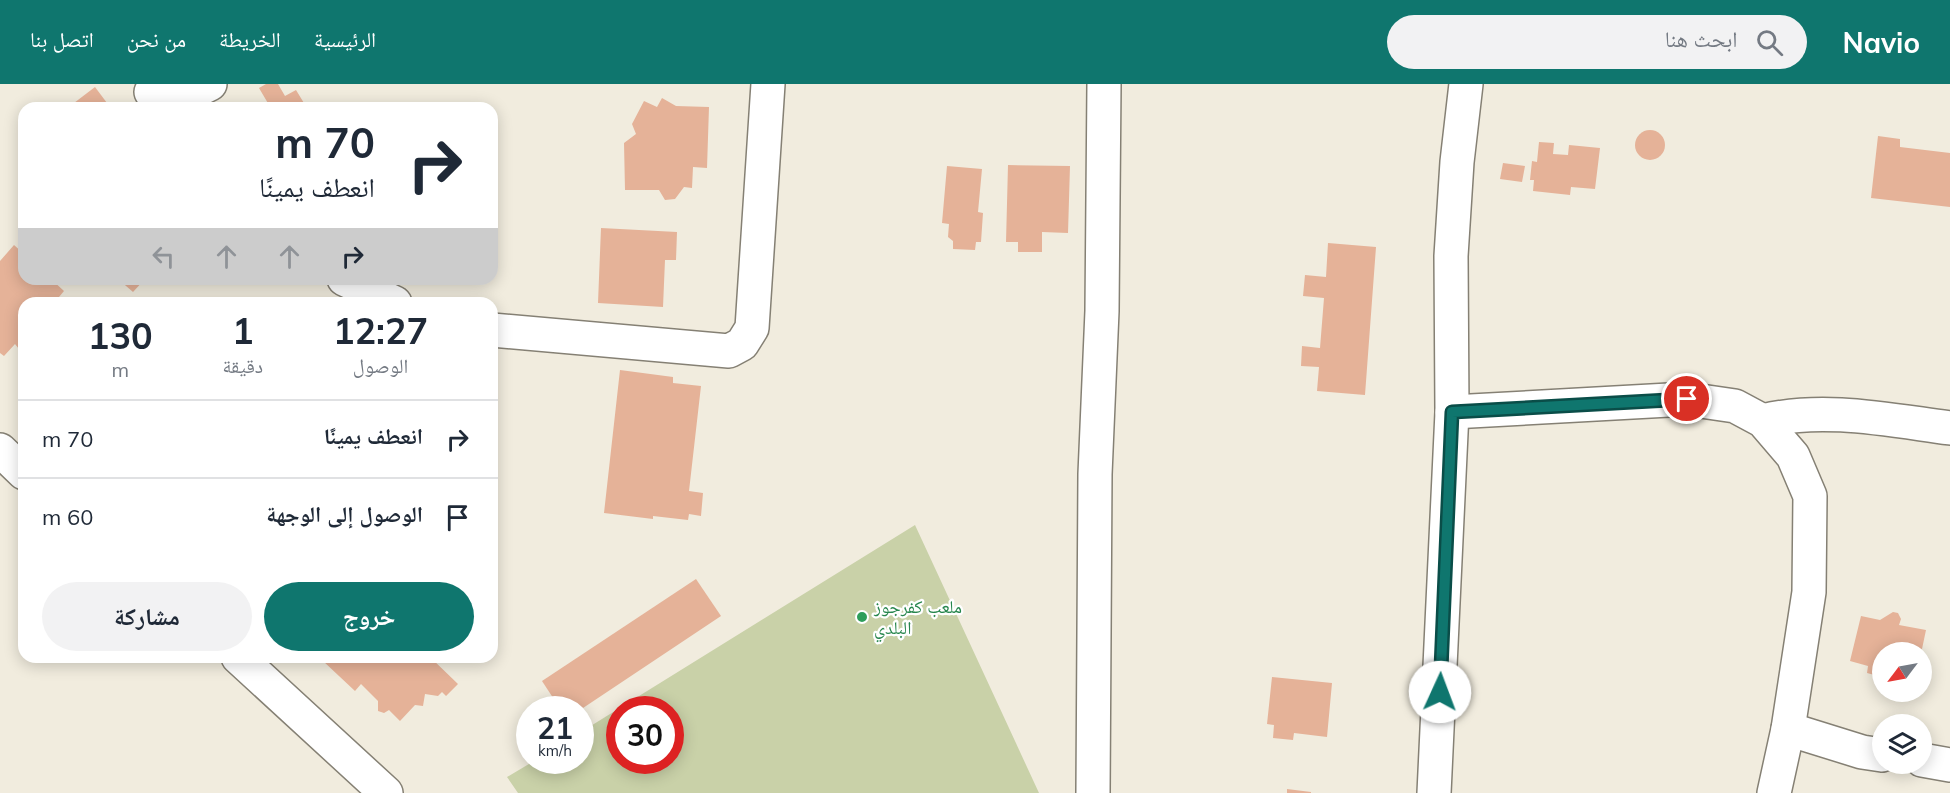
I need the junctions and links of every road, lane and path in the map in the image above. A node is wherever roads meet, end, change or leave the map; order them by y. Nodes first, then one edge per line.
1 (210, 84) edge
2 (768, 84) edge
3 (1104, 84) edge
4 (1466, 84) edge
5 (147, 95) edge
6 (357, 285) edge
7 (382, 297) edge
8 (498, 331) edge
9 (1452, 412) junction
10 (1763, 421) junction
11 (1950, 428) edge
12 (245, 663) edge
13 (1788, 729) junction
14 (1872, 753) edge
15 (1932, 762) edge
16 (1950, 765) edge
17 (386, 793) edge
18 (1093, 793) edge
19 (1434, 793) edge
20 (1774, 793) edge

1 - 5 street
2 - 8 street
3 - 18 street
4 - 9 street
6 - 7 street
9 - 10 street
9 - 19 street
10 - 11 street
10 - 13 street
12 - 17 street
13 - 14 street
13 - 20 street
15 - 16 street

